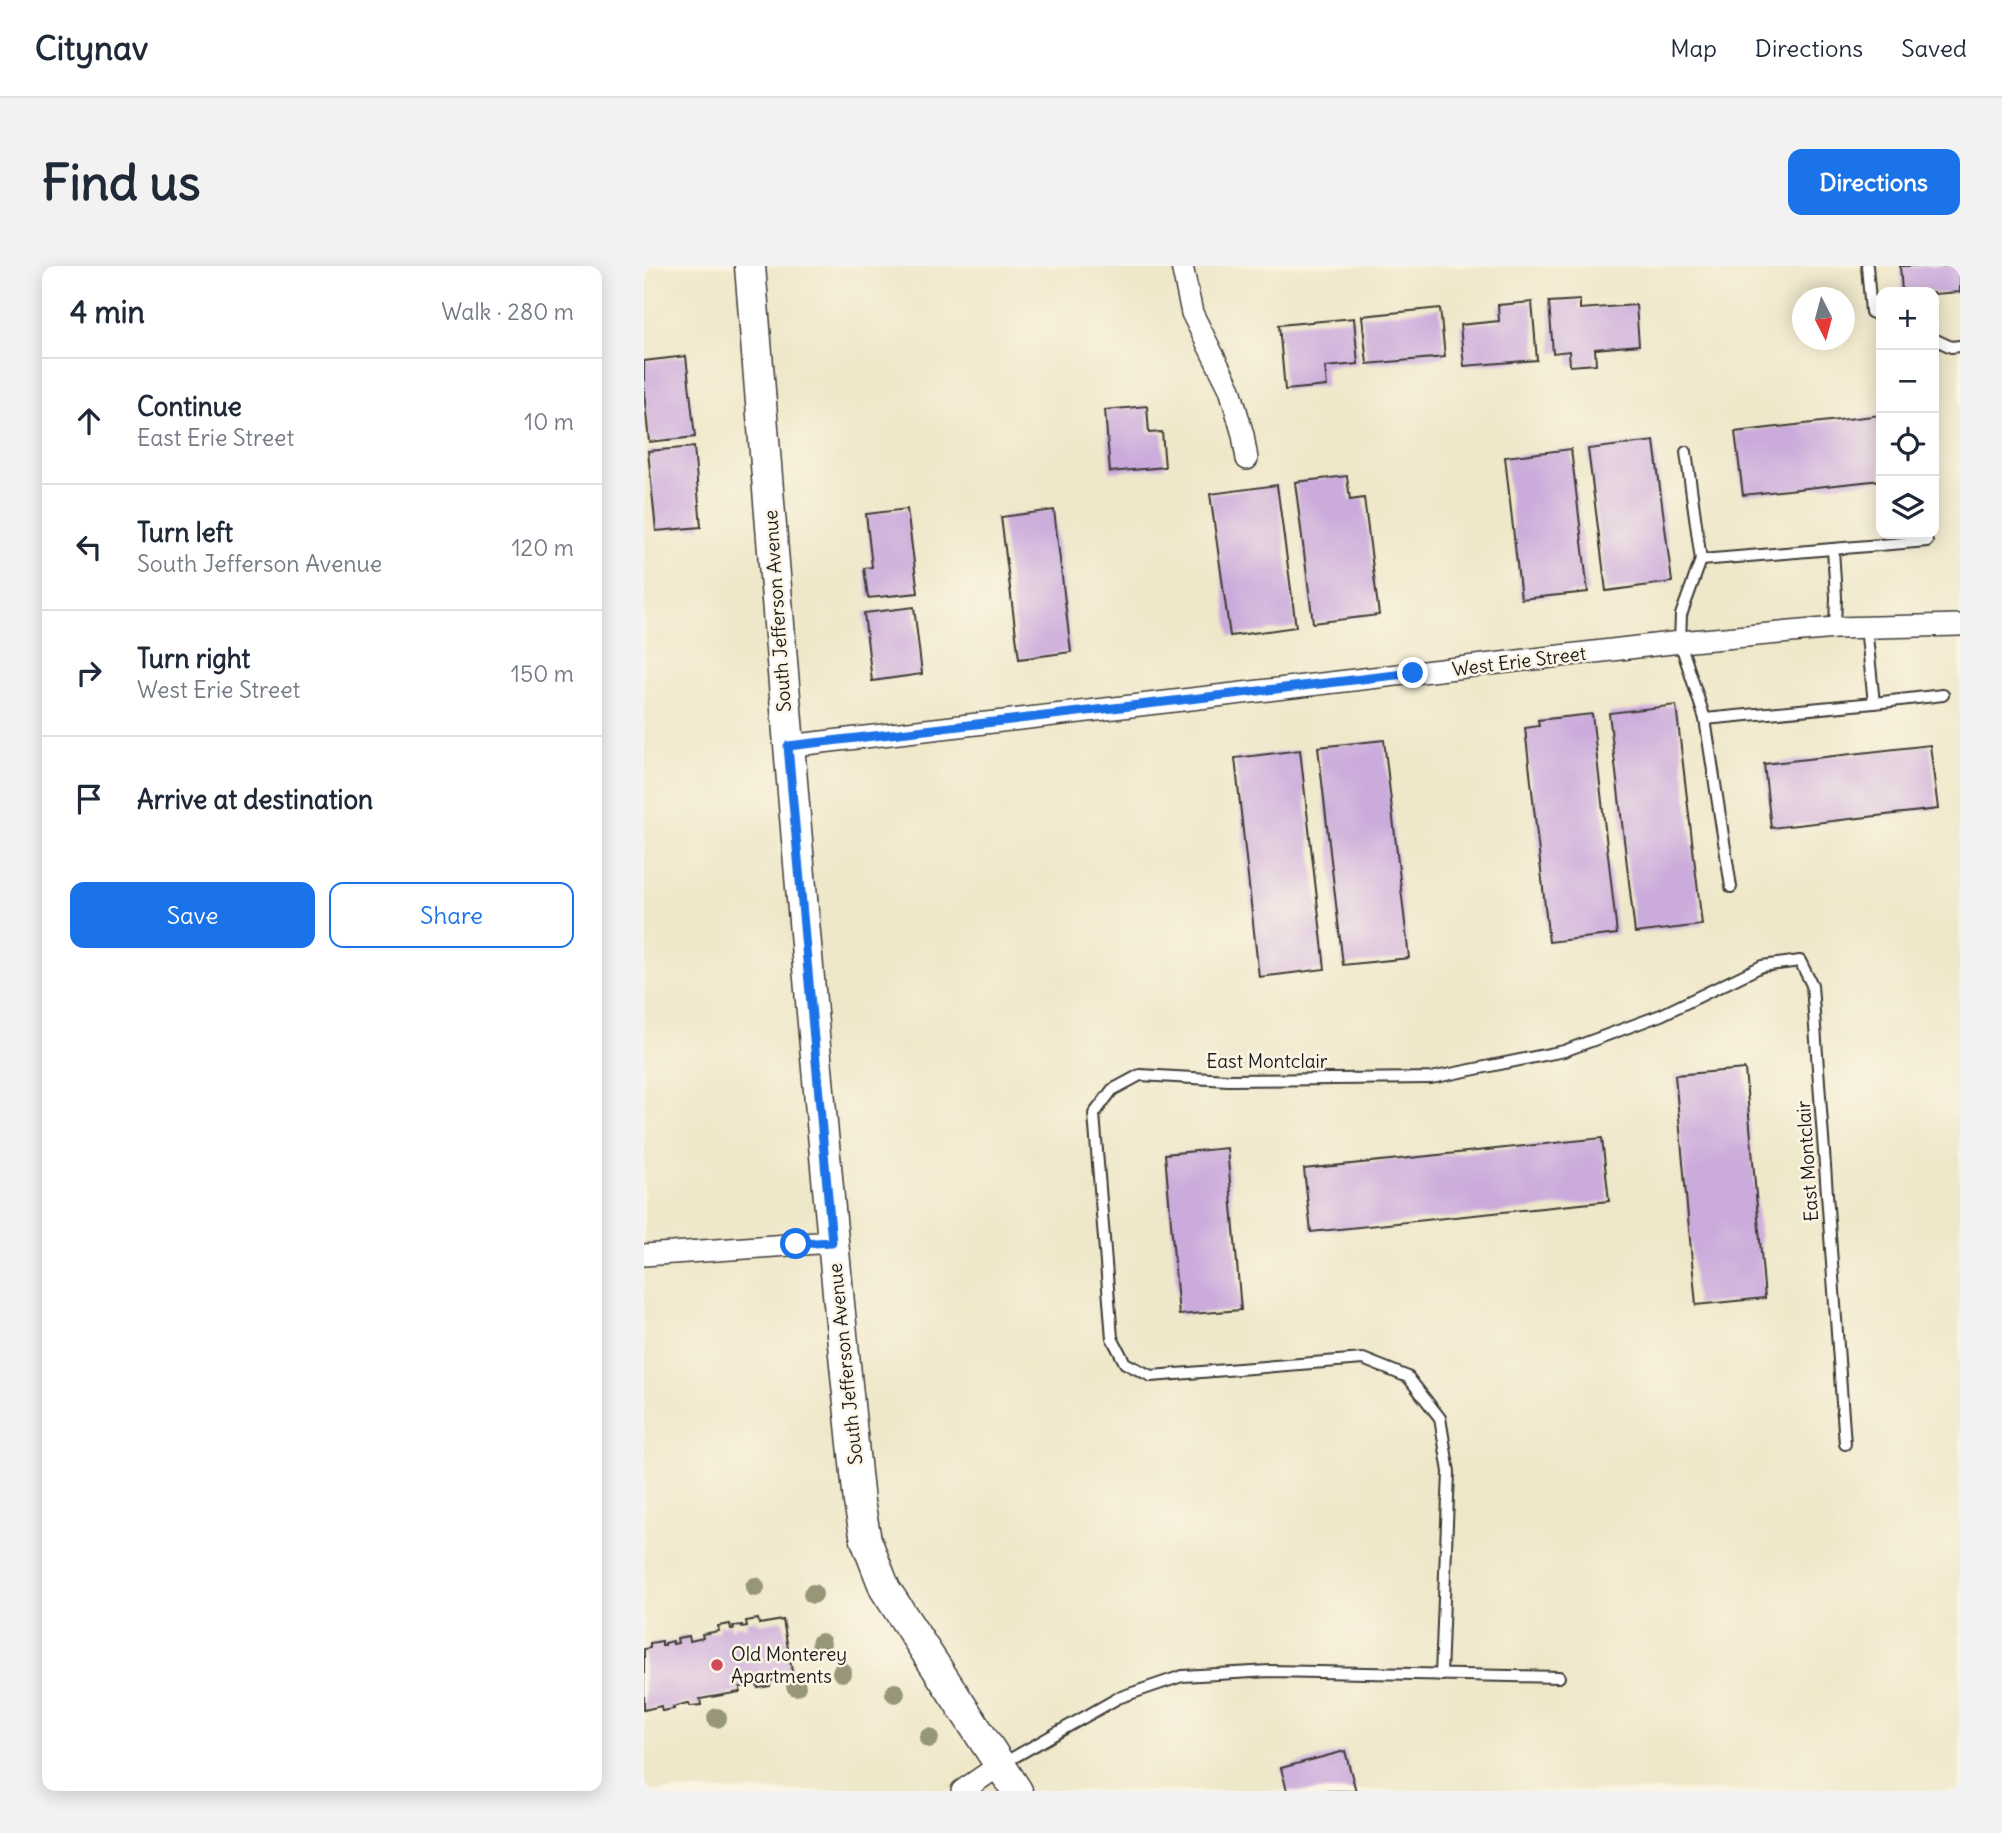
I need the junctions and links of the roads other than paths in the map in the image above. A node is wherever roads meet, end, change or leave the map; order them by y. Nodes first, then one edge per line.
1 (750, 266) edge
2 (1182, 266) edge
3 (1867, 266) edge
4 (1876, 314) edge
5 (1939, 342) edge
6 (1960, 346) edge
7 (1686, 452) dead end
8 (1247, 459) dead end
9 (1927, 541) dead end
10 (1833, 549) junction
11 (1701, 560) junction
12 (1960, 625) edge
13 (1866, 626) junction
14 (1835, 628) junction
15 (1680, 642) junction
16 (1943, 695) dead end
17 (1874, 703) junction
18 (1705, 719) junction
19 (788, 746) junction
20 (1731, 887) dead end
21 (832, 1242) junction
22 (644, 1255) edge
23 (1845, 1444) dead end
24 (1441, 1675) junction
25 (1559, 1677) dead end
26 (1000, 1765) junction
27 (962, 1791) edge
28 (1017, 1791) edge

1 - 19 street, South Jefferson Avenue
2 - 8 street
3 - 4 lane
5 - 6 lane
7 - 11 lane
9 - 10 lane
10 - 11 lane
10 - 14 lane
11 - 15 lane
12 - 13 street, West Erie Street
13 - 14 street, West Erie Street
13 - 17 lane
14 - 15 street, West Erie Street
15 - 18 lane
15 - 19 street, West Erie Street
16 - 17 lane
17 - 18 lane
18 - 20 lane
19 - 21 street, South Jefferson Avenue
21 - 22 street
21 - 26 street, South Jefferson Avenue
23 - 24 lane, East Montclair
24 - 25 lane
24 - 26 lane
26 - 27 street
26 - 28 street, South Jefferson Avenue

